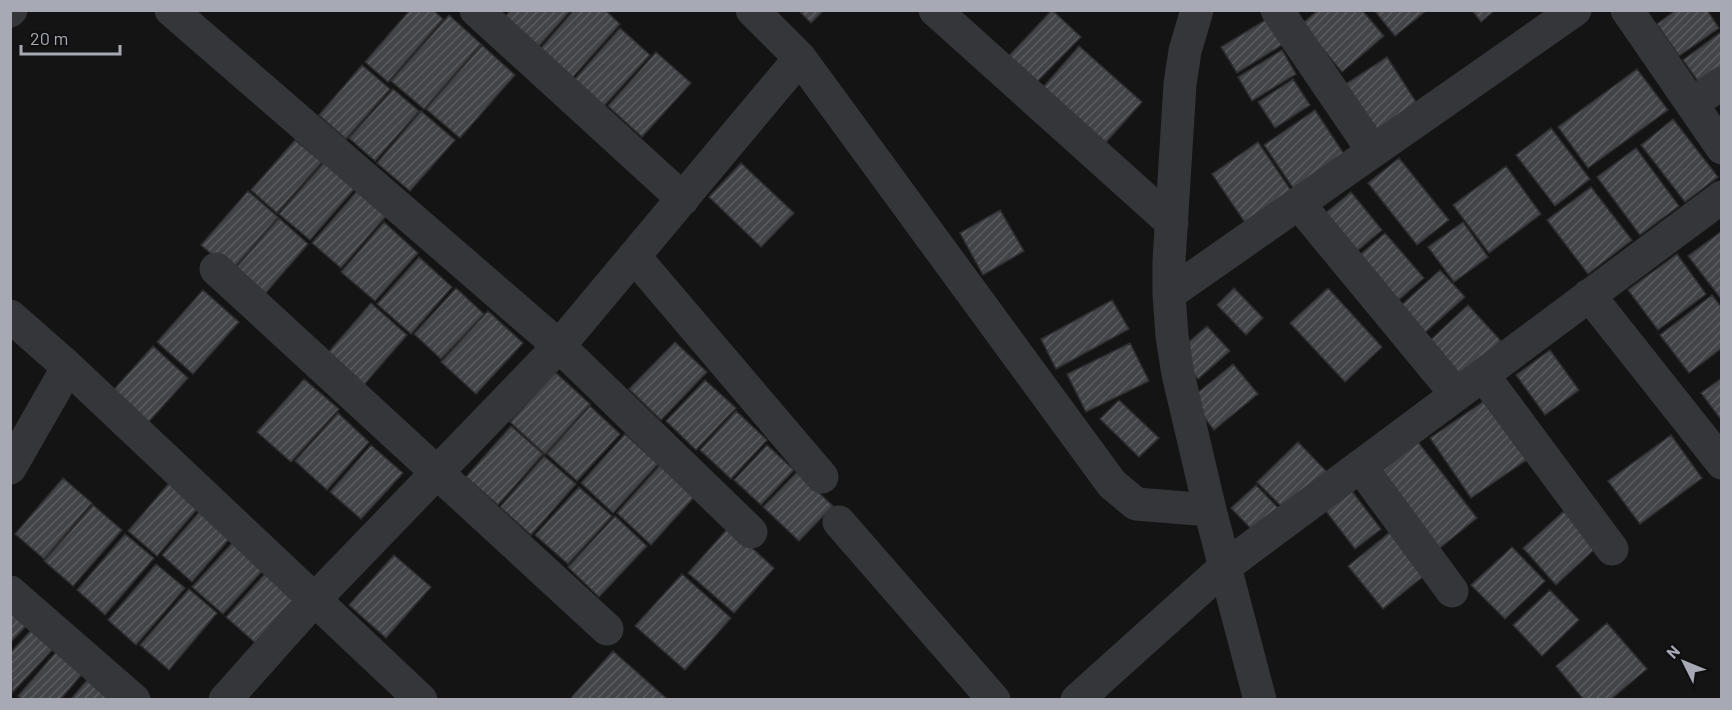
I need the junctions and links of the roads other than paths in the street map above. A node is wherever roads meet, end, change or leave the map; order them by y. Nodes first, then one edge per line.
1 (171, 10) edge
2 (476, 10) edge
3 (752, 10) edge
4 (935, 10) edge
5 (1277, 10) edge
6 (1575, 10) edge
7 (1627, 10) edge
8 (1186, 17) edge
9 (800, 58) junction
10 (1722, 83) edge
11 (1692, 104) junction
12 (1722, 147) edge
13 (1373, 151) junction
14 (1722, 197) edge
15 (683, 199) junction
16 (1299, 204) junction
17 (1172, 223) junction
18 (634, 256) junction
19 (216, 269) dead end
20 (1169, 294) junction
21 (1589, 295) junction
22 (10, 316) edge
23 (559, 346) junction
24 (68, 367) junction
25 (1483, 375) junction
26 (1456, 394) junction
27 (1722, 464) edge
28 (1360, 466) junction
29 (10, 468) edge
30 (435, 473) junction
31 (822, 477) dead end
32 (1210, 510) junction
33 (839, 522) dead end
34 (752, 532) dead end
35 (1612, 549) dead end
36 (1226, 566) junction
37 (1452, 591) dead end
38 (10, 592) edge
39 (314, 600) junction
40 (607, 629) dead end
41 (134, 699) edge
42 (225, 699) edge
43 (421, 699) edge
44 (994, 699) edge
45 (1077, 699) edge
46 (1260, 699) edge

1 - 23 street
2 - 15 street
3 - 9 street
4 - 17 street
5 - 13 street
6 - 13 street
7 - 11 street
8 - 17 street
9 - 15 street
9 - 32 street
10 - 11 street
11 - 12 street
13 - 16 street
14 - 21 street
15 - 18 street
16 - 20 street
16 - 26 street
17 - 20 street
18 - 23 street
18 - 31 street
19 - 30 street
20 - 32 street
21 - 25 street
21 - 27 street
22 - 24 street
23 - 30 street
23 - 34 street
24 - 29 street
24 - 39 street
25 - 26 street
25 - 35 street
26 - 28 street
28 - 36 street
28 - 37 street
30 - 39 street
30 - 40 street
32 - 36 street
33 - 44 street
36 - 45 street
36 - 46 street
38 - 41 street
39 - 42 street
39 - 43 street

